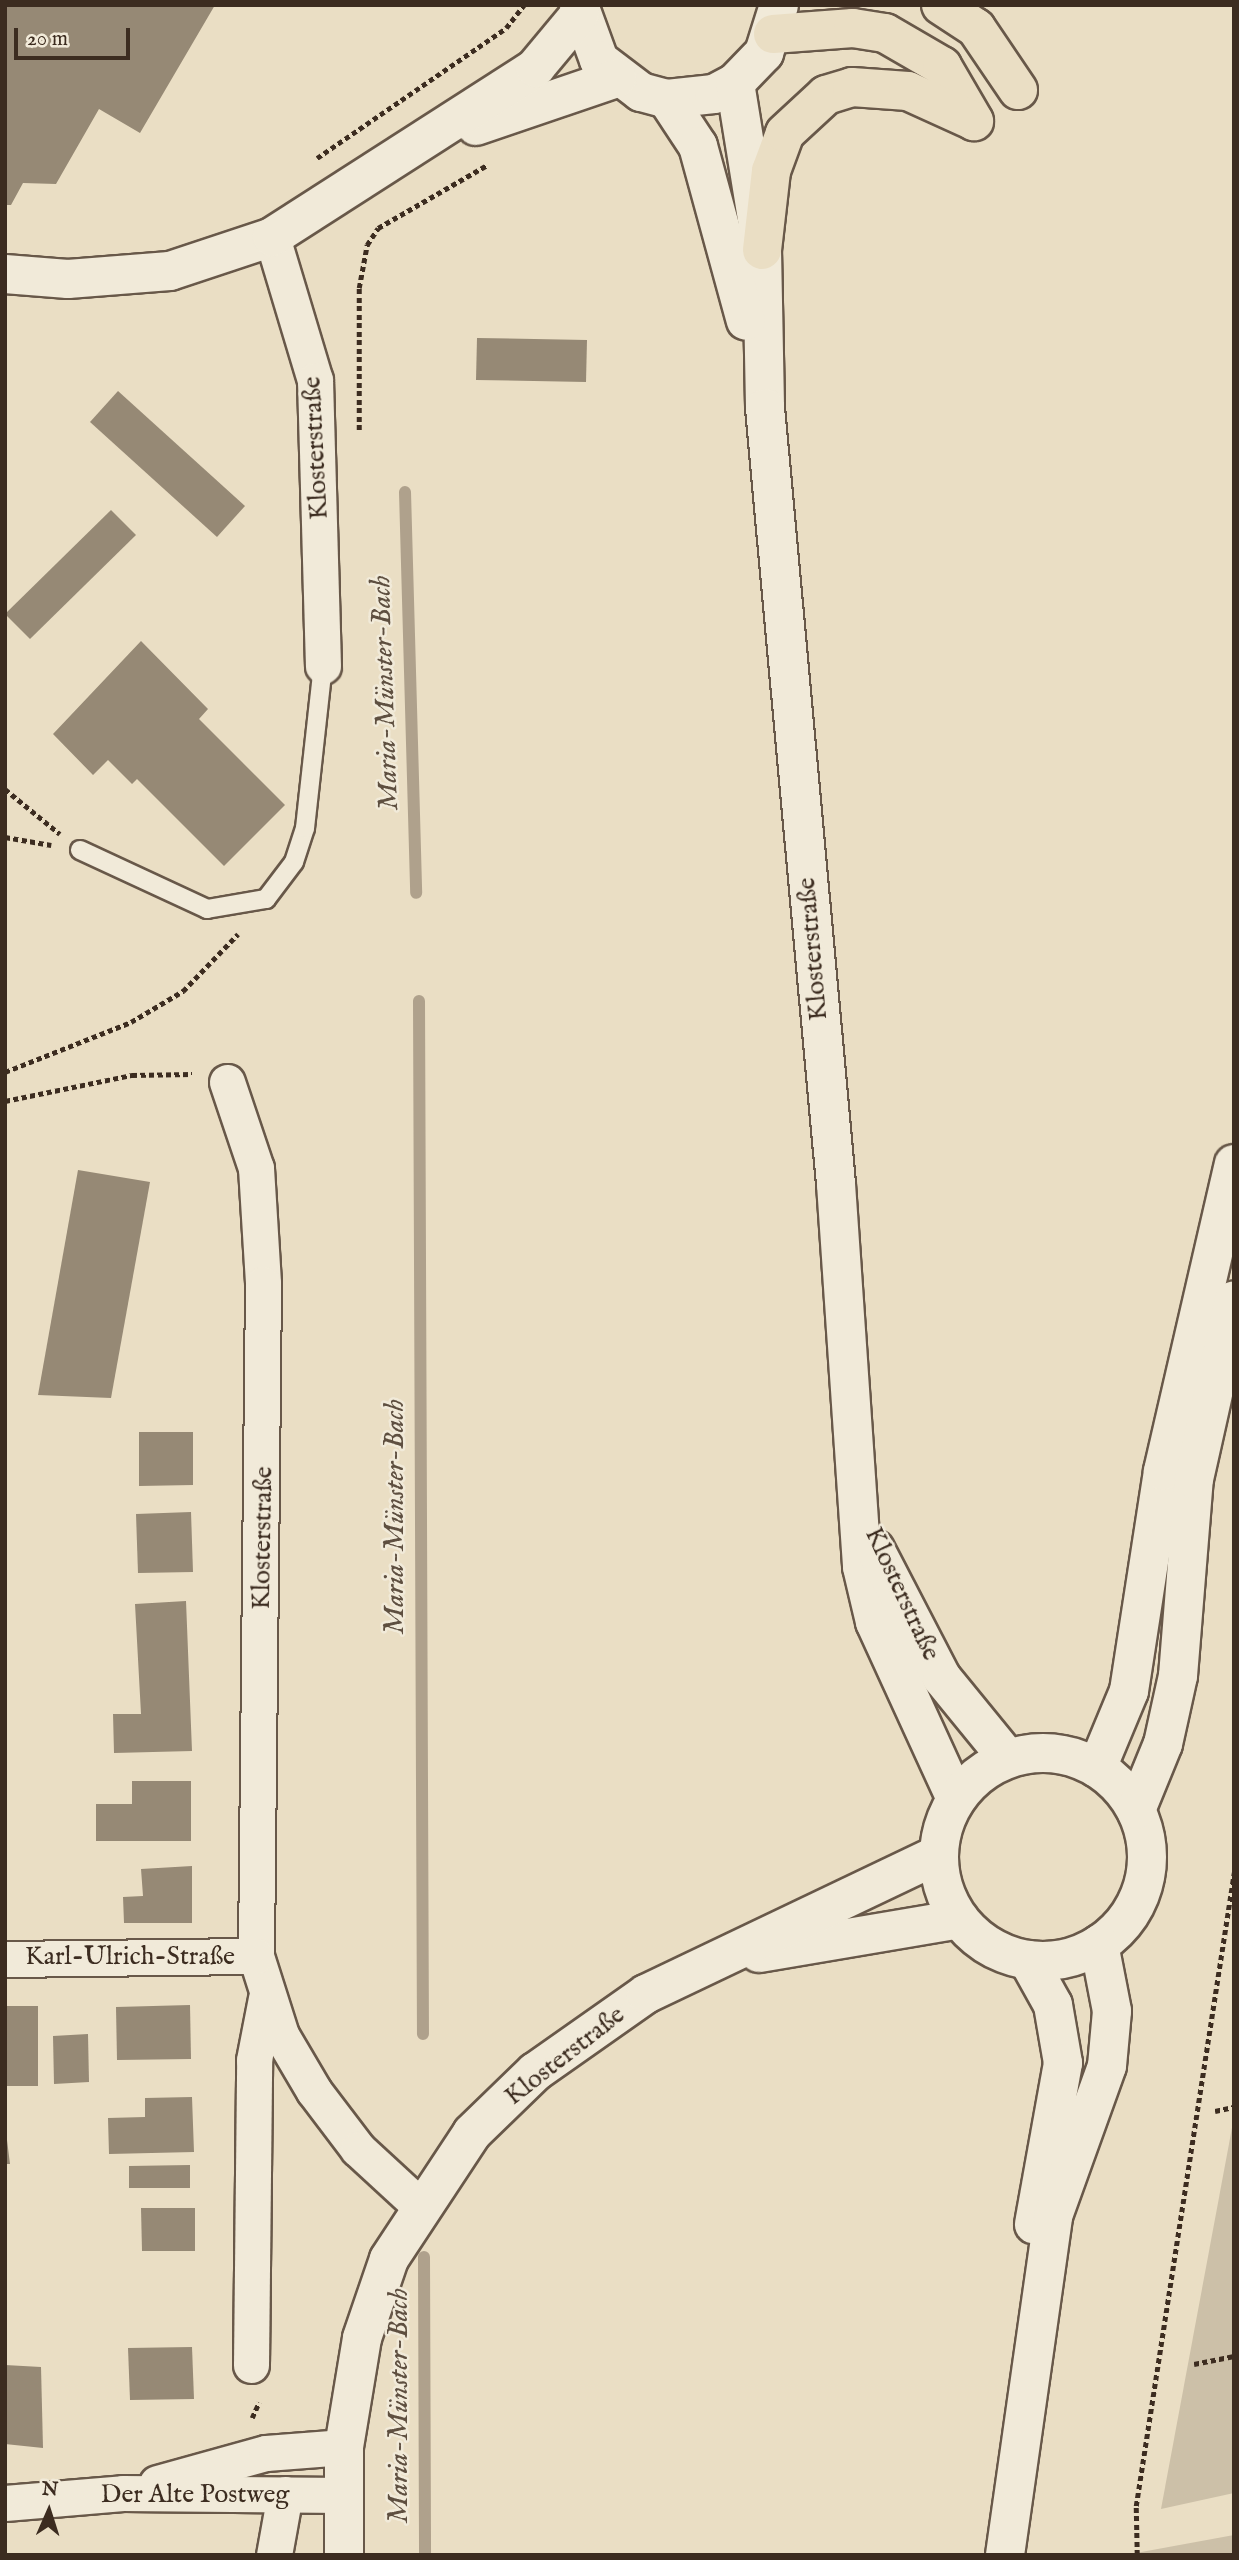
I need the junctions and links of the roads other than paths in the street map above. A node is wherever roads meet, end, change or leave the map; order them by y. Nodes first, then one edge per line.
1 (942, 5) edge
2 (579, 10) edge
3 (776, 20) edge
4 (617, 78) junction
5 (735, 83) junction
6 (1018, 90) dead end
7 (667, 99) junction
8 (428, 142) junction
9 (272, 237) junction
10 (762, 250) junction
11 (5, 274) edge
12 (765, 408) junction
13 (323, 666) joint
14 (80, 850) road end
15 (227, 1082) road end
16 (1234, 1164) edge
17 (1234, 1300) edge
18 (857, 1491) junction
19 (1008, 1759) junction
20 (1097, 1768) junction
21 (956, 1799) junction
22 (1136, 1810) junction
23 (938, 1855) junction
24 (959, 1919) junction
25 (1099, 1944) junction
26 (256, 1956) junction
27 (5, 1958) edge
28 (1028, 1960) junction
29 (706, 1964) junction
30 (266, 1998) junction
31 (419, 2205) junction
32 (251, 2365) dead end
33 (344, 2447) junction
34 (123, 2493) junction
35 (285, 2494) junction
36 (343, 2495) junction
37 (5, 2503) edge
38 (274, 2555) edge
39 (344, 2555) edge
40 (986, 2555) edge
41 (1005, 2555) edge

1 - 6 highway
2 - 4 main road
2 - 8 main road
3 - 5 main road
3 - 10 highway
4 - 7 main road
4 - 8 main road
5 - 7 main road
5 - 10 main road, Klosterstraße
7 - 12 main road, Klosterstraße
8 - 9 main road
9 - 11 main road
9 - 13 street, Klosterstraße
10 - 12 main road, Klosterstraße
12 - 18 main road, Klosterstraße
13 - 14 lane
15 - 26 street, Klosterstraße
16 - 20 main road
17 - 22 main road
18 - 19 main road, Klosterstraße
18 - 21 main road, Klosterstraße
19 - 20 main road
19 - 21 main road
20 - 22 main road
21 - 23 main road
22 - 25 main road
23 - 24 main road
23 - 29 main road, Klosterstraße
24 - 28 main road
24 - 29 main road, Klosterstraße
25 - 28 main road
25 - 41 main road
26 - 27 street, Karl-Ulrich-Straße
26 - 30 street, Klosterstraße
28 - 40 main road
29 - 31 main road, Klosterstraße
30 - 31 street, Klosterstraße
30 - 32 street, Klosterstraße
31 - 33 main road, Klosterstraße
33 - 34 street
33 - 36 main road, Klosterstraße
34 - 35 street, Der Alte Postweg
34 - 37 street, Der Alte Postweg
35 - 36 street, Der Alte Postweg
35 - 38 street
36 - 39 main road, Klosterstraße

